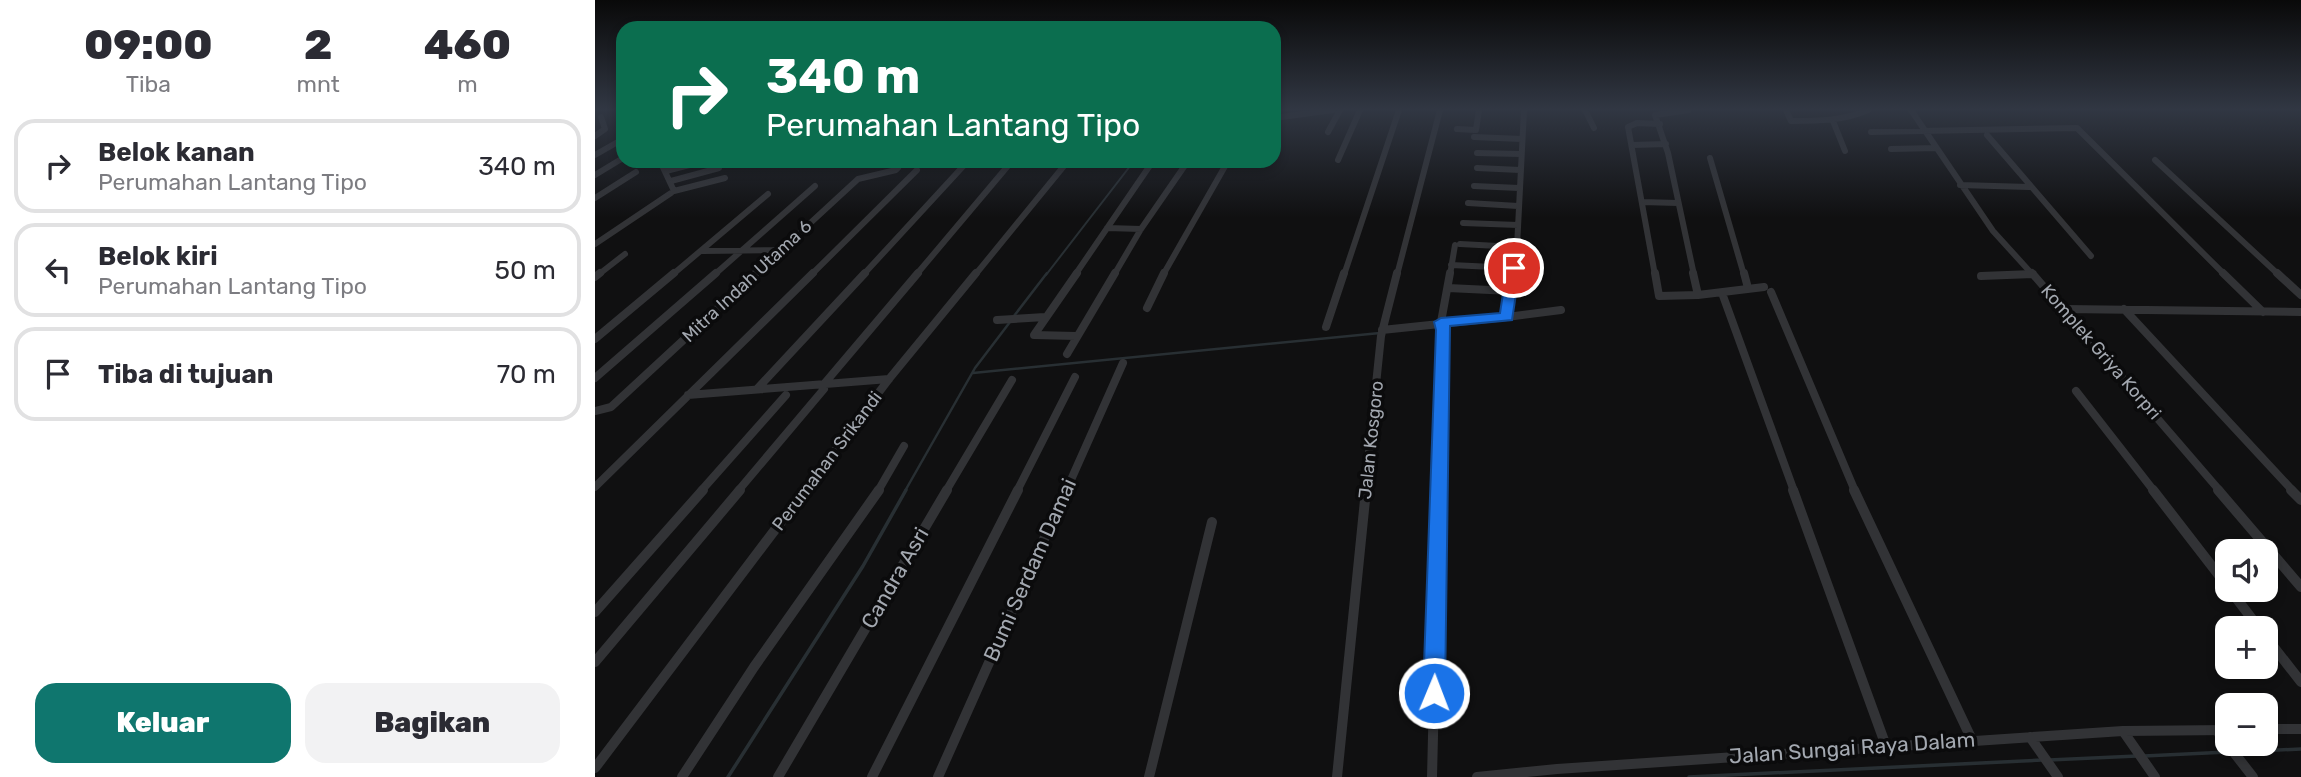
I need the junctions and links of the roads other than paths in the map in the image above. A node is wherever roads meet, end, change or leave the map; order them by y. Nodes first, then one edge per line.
1 (611, 146) edge
2 (1344, 146) edge
3 (1387, 146) edge
4 (1431, 146) edge
5 (1522, 146) edge
6 (1632, 146) edge
7 (1666, 146) edge
8 (1843, 146) edge
9 (1893, 146) edge
10 (1996, 146) edge
11 (2096, 146) edge
12 (1936, 148) joint
13 (1845, 151) dead end
14 (1477, 153) dead end
15 (1521, 154) junction
16 (595, 155) edge
17 (1710, 158) dead end
18 (1338, 160) dead end
19 (2155, 160) dead end
20 (616, 162) edge
21 (664, 168) edge
22 (678, 168) edge
23 (706, 168) edge
24 (719, 168) edge
25 (898, 168) edge
26 (962, 168) edge
27 (1006, 168) edge
28 (1062, 168) edge
29 (1148, 168) edge
30 (1183, 168) edge
31 (1224, 168) edge
32 (1477, 168) dead end
33 (917, 170) dead end
34 (1520, 170) junction
35 (666, 171) junction
36 (636, 172) dead end
37 (595, 175) edge
38 (671, 180) junction
39 (1960, 185) junction
40 (815, 186) dead end
41 (1473, 186) dead end
42 (2029, 187) junction
43 (1520, 188) junction
44 (671, 193) dead end
45 (768, 194) dead end
46 (595, 198) edge
47 (1642, 202) junction
48 (1468, 203) dead end
49 (1678, 203) junction
50 (1518, 206) junction
51 (1463, 223) dead end
52 (1518, 225) junction
53 (1107, 228) junction
54 (1141, 229) junction
55 (595, 244) edge
56 (1517, 247) junction
57 (780, 250) junction
58 (703, 251) junction
59 (740, 251) junction
60 (625, 254) dead end
61 (2091, 256) dead end
62 (1451, 265) junction
63 (1514, 268) junction
64 (2033, 274) junction
65 (1981, 276) dead end
66 (595, 277) edge
67 (1448, 288) junction
68 (1748, 288) junction
69 (1511, 291) junction
70 (1722, 293) junction
71 (1698, 295) junction
72 (2301, 295) edge
73 (1147, 308) dead end
74 (2065, 309) junction
75 (2123, 309) junction
76 (1562, 310) dead end
77 (2263, 312) junction
78 (2301, 312) edge
79 (1045, 317) junction
80 (1507, 317) junction
81 (997, 320) dead end
82 (1442, 325) junction
83 (1326, 327) dead end
84 (1382, 332) junction
85 (1076, 336) junction
86 (595, 339) edge
87 (1067, 355) dead end
88 (1123, 363) dead end
89 (1075, 377) dead end
90 (595, 378) edge
91 (889, 379) junction
92 (1011, 380) dead end
93 (824, 387) junction
94 (757, 389) junction
95 (2076, 391) dead end
96 (688, 395) junction
97 (786, 395) dead end
98 (595, 411) edge
99 (904, 446) dead end
100 (595, 487) edge
101 (2301, 500) edge
102 (1212, 522) dead end
103 (2215, 570) edge
104 (2301, 587) edge
105 (595, 612) edge
106 (2278, 652) edge
107 (595, 662) edge
108 (2301, 682) edge
109 (2278, 729) edge
110 (2301, 729) edge
111 (2215, 734) edge
112 (2126, 736) junction
113 (2030, 737) junction
114 (1972, 740) junction
115 (1886, 746) junction
116 (2236, 756) edge
117 (595, 768) edge
118 (2151, 772) edge
119 (682, 777) edge
120 (778, 777) edge
121 (872, 777) edge
122 (938, 777) edge
123 (1149, 777) edge
124 (1337, 777) edge
125 (1432, 777) edge
126 (1476, 777) edge
127 (2058, 777) edge
128 (2253, 777) edge

1 - 16 street
2 - 18 street
3 - 83 street
4 - 84 street, Jalan Kosgoro
5 - 15 street
6 - 47 street
7 - 49 street
8 - 13 street
9 - 12 street
10 - 42 street
11 - 77 street
12 - 39 street, Komplek Griya Korpri
14 - 15 street
15 - 34 street
17 - 68 street
19 - 72 street
20 - 37 street
21 - 35 street
22 - 35 street
23 - 38 street
24 - 38 street
25 - 57 street, Mitra Indah Utama 6
26 - 94 street
27 - 93 street
28 - 91 street, Perumahan Srikandi
29 - 53 street
30 - 54 street
31 - 73 street
32 - 34 street
33 - 96 street
34 - 43 street
35 - 38 street
36 - 46 street
39 - 42 street
39 - 64 street, Komplek Griya Korpri
40 - 59 street, Mitra Indah Utama 6
41 - 43 street
42 - 61 street
43 - 50 street
44 - 55 street
45 - 58 street
47 - 49 street
47 - 71 street
48 - 50 street
49 - 71 street
50 - 52 street
51 - 52 street
52 - 56 street
53 - 54 street
53 - 79 street
54 - 85 street
56 - 62 street
56 - 63 street
57 - 59 street
57 - 98 street, Mitra Indah Utama 6
58 - 59 street
58 - 86 street
59 - 90 street, Mitra Indah Utama 6
60 - 66 street
62 - 63 street
62 - 67 street
63 - 69 street
64 - 65 street
64 - 74 street, Komplek Griya Korpri
67 - 69 street
67 - 82 street
68 - 70 street
68 - 114 street
69 - 80 street
70 - 71 street
70 - 115 street
74 - 75 street
74 - 104 street, Komplek Griya Korpri
75 - 77 street
75 - 101 street
76 - 80 street
77 - 78 street
79 - 81 street
79 - 85 street
80 - 82 street
82 - 84 street
82 - 125 street
84 - 124 street, Jalan Kosgoro
85 - 87 street
88 - 122 street, Bumi Serdam Damai
89 - 121 street
91 - 93 street
91 - 117 street, Perumahan Srikandi
92 - 120 street, Candra Asri
93 - 94 street
93 - 107 street
94 - 96 street
95 - 103 street
96 - 100 street
97 - 105 street
99 - 119 street
102 - 123 street
106 - 108 street
109 - 110 street
111 - 112 street, Jalan Sungai Raya Dalam
112 - 113 street, Jalan Sungai Raya Dalam
112 - 118 street
113 - 114 street, Jalan Sungai Raya Dalam
113 - 127 street
114 - 115 street, Jalan Sungai Raya Dalam
115 - 126 street, Jalan Sungai Raya Dalam
116 - 128 street

